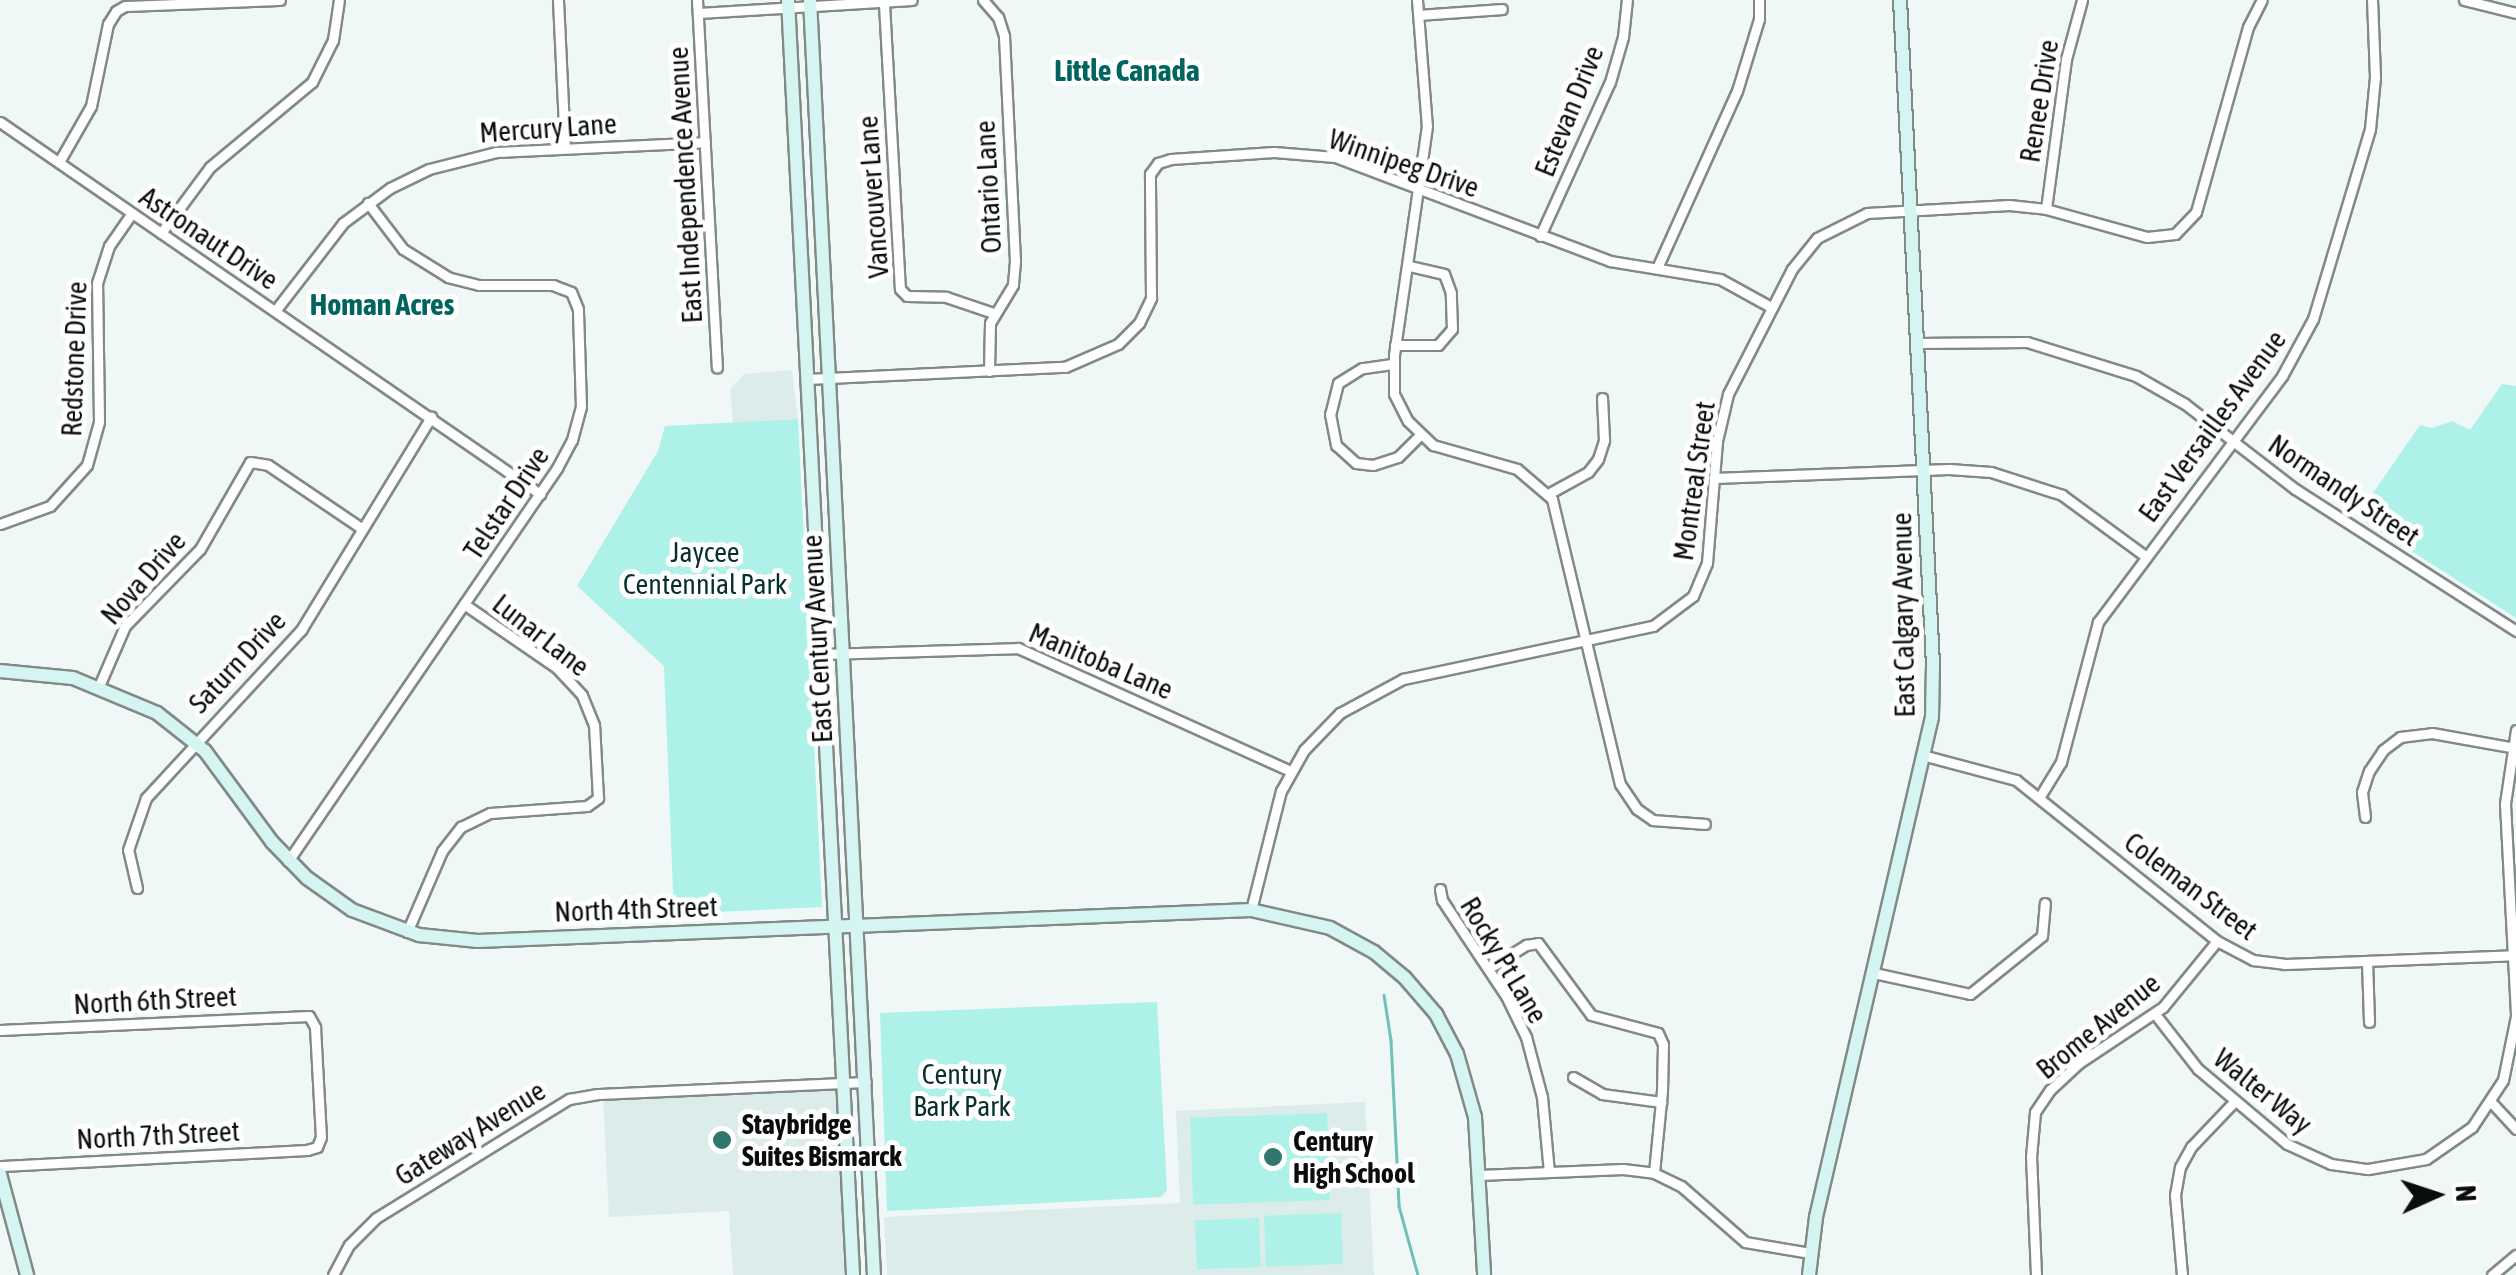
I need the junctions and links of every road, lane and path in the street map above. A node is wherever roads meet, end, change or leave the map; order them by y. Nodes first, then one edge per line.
1 (280, 0) edge
2 (339, 0) edge
3 (558, 0) edge
4 (697, 0) edge
5 (912, 0) edge
6 (983, 0) edge
7 (1418, 0) edge
8 (1627, 0) edge
9 (1759, 0) edge
10 (1900, 0) edge
11 (2082, 0) edge
12 (2262, 0) edge
13 (2372, 0) edge
14 (2464, 0) edge
15 (810, 3) edge
16 (788, 4) edge
17 (884, 4) junction
18 (1502, 9) dead end
19 (698, 13) junction
20 (2516, 13) edge
21 (1419, 15) junction
22 (0, 122) edge
23 (706, 142) junction
24 (565, 148) junction
25 (58, 162) junction
26 (1421, 189) junction
27 (368, 203) junction
28 (2046, 209) junction
29 (1911, 210) junction
30 (132, 213) junction
31 (161, 233) junction
32 (1540, 236) junction
33 (1408, 266) junction
34 (1658, 268) junction
35 (1771, 306) junction
36 (275, 311) junction
37 (993, 313) junction
38 (1918, 343) junction
39 (1395, 345) junction
40 (1392, 364) junction
41 (717, 367) dead end
42 (989, 372) junction
43 (829, 378) junction
44 (807, 380) junction
45 (1602, 398) dead end
46 (430, 418) junction
47 (1420, 434) junction
48 (2233, 442) junction
49 (1924, 470) junction
50 (1714, 478) junction
51 (540, 494) junction
52 (1548, 494) junction
53 (0, 524) edge
54 (362, 528) junction
55 (2145, 556) junction
56 (464, 604) junction
57 (2516, 632) edge
58 (1587, 641) junction
59 (842, 652) junction
60 (821, 654) junction
61 (0, 672) edge
62 (99, 686) junction
63 (2516, 730) edge
64 (194, 740) junction
65 (2514, 748) edge
66 (1926, 756) junction
67 (1291, 771) junction
68 (2039, 798) junction
69 (2365, 817) dead end
70 (1705, 824) dead end
71 (288, 861) junction
72 (137, 888) dead end
73 (1440, 889) dead end
74 (2044, 903) dead end
75 (1252, 910) junction
76 (856, 924) junction
77 (836, 926) junction
78 (407, 932) junction
79 (2217, 941) junction
80 (2514, 955) edge
81 (2367, 961) junction
82 (1489, 968) junction
83 (1874, 973) junction
84 (2155, 1014) junction
85 (2516, 1016) edge
86 (2369, 1022) dead end
87 (0, 1030) edge
88 (1573, 1078) dead end
89 (842, 1082) junction
90 (866, 1082) junction
91 (2235, 1100) junction
92 (1660, 1102) junction
93 (2491, 1102) junction
94 (2516, 1129) edge
95 (318, 1147) joint
96 (0, 1166) edge
97 (1548, 1172) junction
98 (1654, 1172) junction
99 (0, 1174) edge
100 (1480, 1175) junction
101 (1810, 1253) junction
102 (2516, 1255) edge
103 (26, 1275) edge
104 (333, 1275) edge
105 (853, 1275) edge
106 (874, 1275) edge
107 (1484, 1275) edge
108 (1810, 1275) edge
109 (2036, 1275) edge
110 (2182, 1275) edge
111 (2492, 1275) edge

1 - 25 street
2 - 31 street
3 - 24 street
4 - 19 street, East Independence Avenue
5 - 17 street
6 - 37 street, Ontario Lane
7 - 21 street
8 - 32 street, Estevan Drive
9 - 34 street
10 - 29 street, East Calgary Avenue
11 - 28 street, Renee Drive
12 - 28 street, Montreal Street
13 - 48 street, East Versailles Avenue
14 - 20 street
15 - 16 street
15 - 17 street
15 - 43 street, East Century Avenue
16 - 19 street
16 - 44 street, East Century Avenue
17 - 37 street, Vancouver Lane
18 - 21 street
19 - 23 street, East Independence Avenue
21 - 26 street
22 - 25 street, Astronaut Drive
23 - 24 street, Mercury Lane
23 - 41 street, East Independence Avenue
24 - 27 street, Mercury Lane
25 - 30 street, Astronaut Drive
26 - 32 street, Winnipeg Drive
26 - 33 street
26 - 42 street, Winnipeg Drive
27 - 36 street, Mercury Lane
27 - 51 street, Telstar Drive
28 - 29 street, Montreal Street
29 - 35 street, Montreal Street
29 - 38 street, East Calgary Avenue
30 - 31 street, Astronaut Drive
30 - 53 street, Redstone Drive
31 - 36 street, Astronaut Drive
32 - 34 street, Winnipeg Drive
33 - 39 street
33 - 39 street
34 - 35 street, Winnipeg Drive
35 - 50 street, Montreal Street
36 - 46 street, Astronaut Drive
37 - 42 street, Ontario Lane
38 - 48 street, Normandy Street
38 - 49 street, East Calgary Avenue
39 - 40 street
40 - 47 street
40 - 47 street
42 - 43 street, Winnipeg Drive
43 - 44 street, Winnipeg Drive
43 - 59 street, East Century Avenue
44 - 60 street, East Century Avenue
45 - 52 street
46 - 51 street, Astronaut Drive
46 - 54 street, Saturn Drive
47 - 52 street
48 - 55 street, East Versailles Avenue
48 - 57 street, Normandy Street
49 - 50 street
49 - 55 street
49 - 66 street, East Calgary Avenue
50 - 58 street, Montreal Street
51 - 56 street, Telstar Drive
52 - 58 street
54 - 62 street, Nova Drive
54 - 64 street, Saturn Drive
55 - 68 street, East Versailles Avenue
56 - 71 street, Telstar Drive
56 - 78 street, Lunar Lane
58 - 67 street, Montreal Street
58 - 70 street
59 - 60 street, Manitoba Lane
59 - 67 street, Manitoba Lane
59 - 76 street, East Century Avenue
60 - 77 street, East Century Avenue
61 - 62 street, North 4th Street
62 - 64 street, North 4th Street
63 - 65 street, Walter Way
64 - 71 street, North 4th Street
64 - 72 street, Saturn Drive
65 - 69 street
65 - 80 street, Walter Way
66 - 68 street, Coleman Street
66 - 83 street, East Calgary Avenue
67 - 75 street, Montreal Street
68 - 79 street, Coleman Street
71 - 78 street, North 4th Street
73 - 82 street, Rocky Pt Lane
74 - 83 street
75 - 76 street, North 4th Street
75 - 100 street, North 4th Street
76 - 77 street, North 4th Street
76 - 90 street, East Century Avenue
77 - 78 street, North 4th Street
77 - 89 street, East Century Avenue
79 - 81 street, Coleman Street
79 - 84 street, Brome Avenue
80 - 81 street, Coleman Street
80 - 85 street, Walter Way
81 - 86 street
82 - 92 street
82 - 97 street, Rocky Pt Lane
83 - 101 street, East Calgary Avenue
84 - 91 street, Walter Way
84 - 109 street, Brome Avenue
85 - 93 street, Walter Way
87 - 95 street, North 6th Street
88 - 92 street
89 - 90 street, Gateway Avenue
89 - 104 street, Gateway Avenue
89 - 105 street, East Century Avenue
90 - 106 street, East Century Avenue
91 - 93 street, Walter Way
91 - 110 street
92 - 98 street
93 - 94 street
95 - 96 street, North 7th Street
97 - 98 street
97 - 100 street
98 - 101 street
99 - 103 street
100 - 107 street, North 4th Street
101 - 108 street, East Calgary Avenue
102 - 111 street

